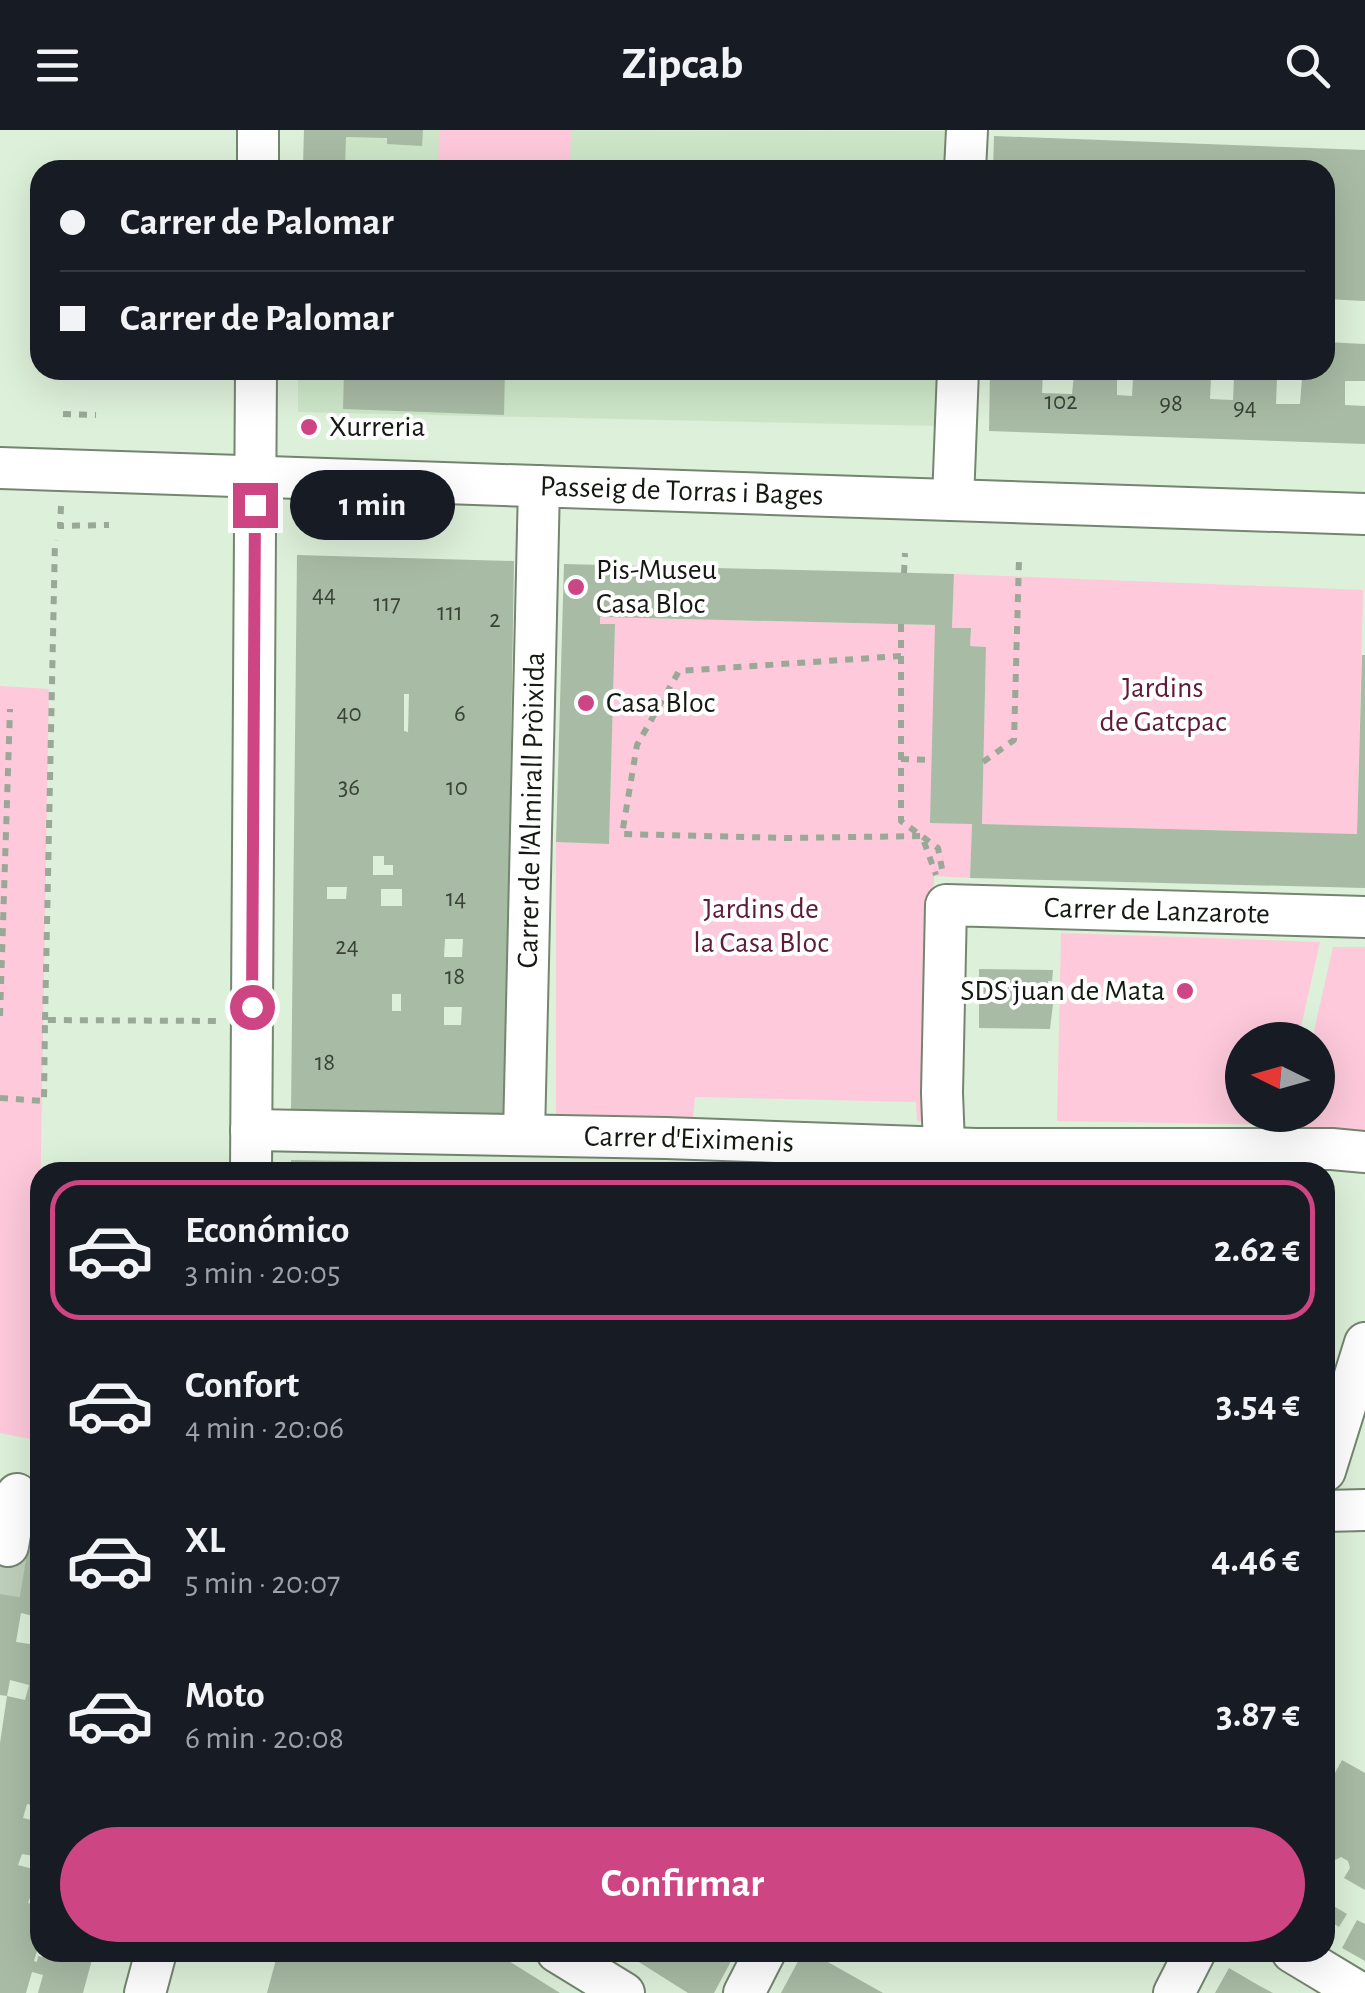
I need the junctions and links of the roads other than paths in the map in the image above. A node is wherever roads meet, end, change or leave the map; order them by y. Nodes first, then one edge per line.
1 (258, 130) edge
2 (967, 130) edge
3 (258, 160) edge
4 (966, 160) edge
5 (256, 380) edge
6 (958, 380) edge
7 (0, 468) edge
8 (255, 476) junction
9 (539, 486) junction
10 (953, 500) junction
11 (1365, 514) edge
12 (1365, 917) edge
13 (251, 1130) junction
14 (524, 1135) junction
15 (1365, 1152) edge
16 (683, 1156) edge
17 (944, 1160) edge
18 (251, 1162) edge
19 (1365, 1344) edge
20 (1335, 1439) edge
21 (19, 1494) edge
22 (1365, 1510) edge
23 (1335, 1511) edge
24 (8, 1546) dead end
25 (153, 1962) edge
26 (573, 1962) edge
27 (760, 1962) edge
28 (1190, 1962) edge
29 (1309, 1962) edge
30 (145, 1993) edge
31 (624, 1993) edge
32 (744, 1993) edge
33 (1174, 1993) edge
34 (1360, 1993) edge

1 - 3 street
2 - 4 street
5 - 8 street
6 - 10 street
7 - 8 street, Passeig de Torras i Bages
8 - 9 street, Passeig de Torras i Bages
8 - 13 street
9 - 10 street, Passeig de Torras i Bages
9 - 14 street, Carrer de l'Almirall Pròixida
10 - 11 street, Passeig de Torras i Bages
12 - 17 street, Carrer de Lanzarote
13 - 14 street, Carrer d'Eiximenis
13 - 18 street
14 - 16 street, Carrer d'Eiximenis
15 - 17 street, Carrer d'Eiximenis
16 - 17 street, Carrer d'Eiximenis
19 - 20 street
21 - 24 street
22 - 23 street
25 - 30 street
26 - 31 street
27 - 32 street
28 - 33 street
29 - 34 street

